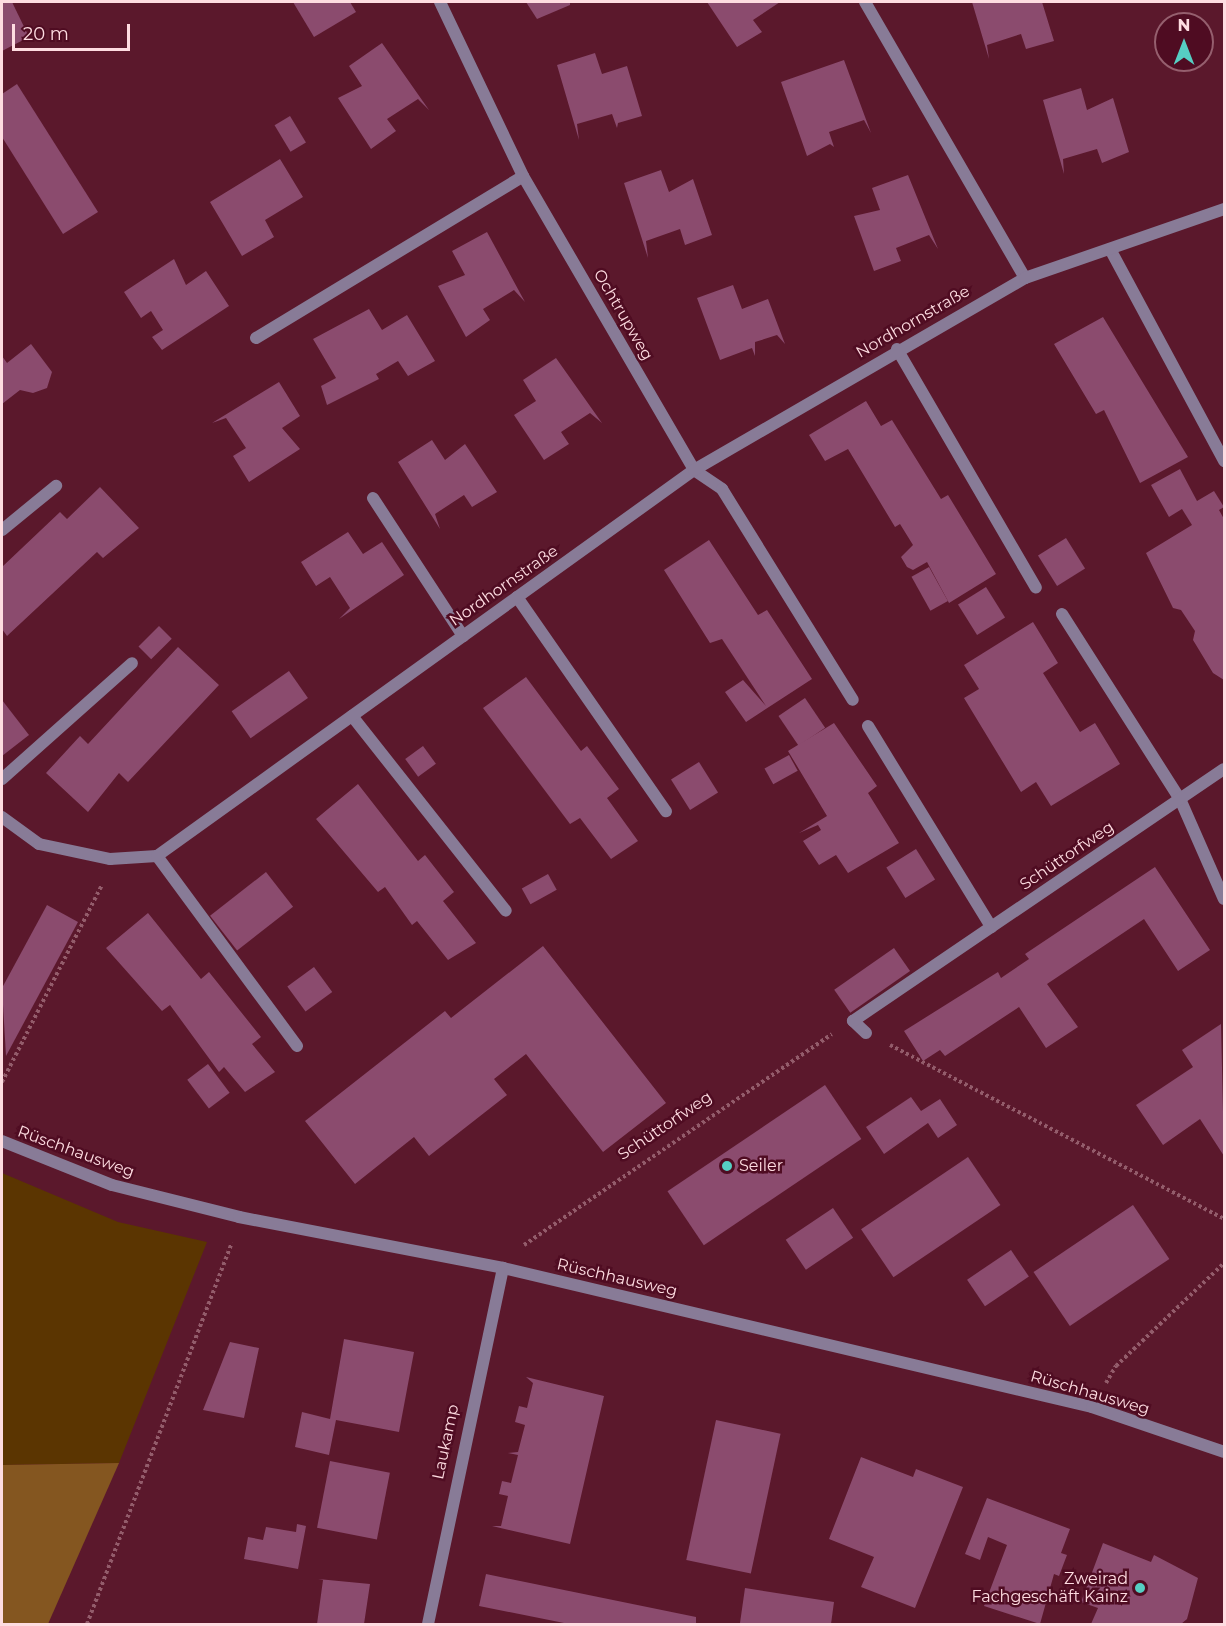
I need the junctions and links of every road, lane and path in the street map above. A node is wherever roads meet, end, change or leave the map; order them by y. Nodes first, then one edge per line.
1 (440, 2) edge
2 (865, 2) edge
3 (523, 176) junction
4 (1224, 209) edge
5 (1110, 249) junction
6 (1025, 278) junction
7 (256, 338) dead end
8 (897, 349) junction
9 (1224, 461) edge
10 (694, 470) junction
11 (56, 486) dead end
12 (374, 498) dead end
13 (2, 530) edge
14 (1036, 588) dead end
15 (517, 597) junction
16 (1062, 614) dead end
17 (463, 636) junction
18 (132, 663) dead end
19 (853, 700) dead end
20 (352, 716) junction
21 (868, 726) dead end
22 (1224, 769) edge
23 (2, 779) edge
24 (1180, 799) junction
25 (666, 811) dead end
26 (2, 817) edge
27 (157, 856) junction
28 (110, 859) junction
29 (1224, 899) edge
30 (506, 912) dead end
31 (992, 927) junction
32 (853, 1021) junction
33 (866, 1033) joint
34 (297, 1047) dead end
35 (2, 1083) edge
36 (2, 1141) edge
37 (1224, 1219) edge
38 (230, 1250) dead end
39 (1224, 1263) edge
40 (503, 1268) junction
41 (1092, 1407) junction
42 (1224, 1452) edge
43 (87, 1624) edge
44 (428, 1624) edge

1 - 3 street, Ochtrupweg
2 - 6 street
3 - 7 street
3 - 10 street, Ochtrupweg
4 - 5 street, Nordhornstraße
5 - 6 street, Nordhornstraße
5 - 9 street
6 - 8 street, Nordhornstraße
8 - 10 street, Nordhornstraße
8 - 14 street
10 - 15 street, Nordhornstraße
10 - 19 street
11 - 13 street
12 - 17 street
15 - 17 street, Nordhornstraße
15 - 25 street
16 - 24 street
17 - 20 street, Nordhornstraße
18 - 23 street
20 - 27 street, Nordhornstraße
20 - 30 street
21 - 31 street
22 - 24 street, Schüttorfweg
24 - 29 street
24 - 31 street, Schüttorfweg
26 - 28 street
27 - 28 street
27 - 34 street
28 - 35 path
31 - 32 street, Schüttorfweg
32 - 33 street
32 - 40 path, Schüttorfweg
33 - 37 path
36 - 40 street, Rüschhausweg
38 - 43 path
39 - 41 path
40 - 41 street, Rüschhausweg
40 - 44 street, Laukamp
41 - 42 street, Rüschhausweg

